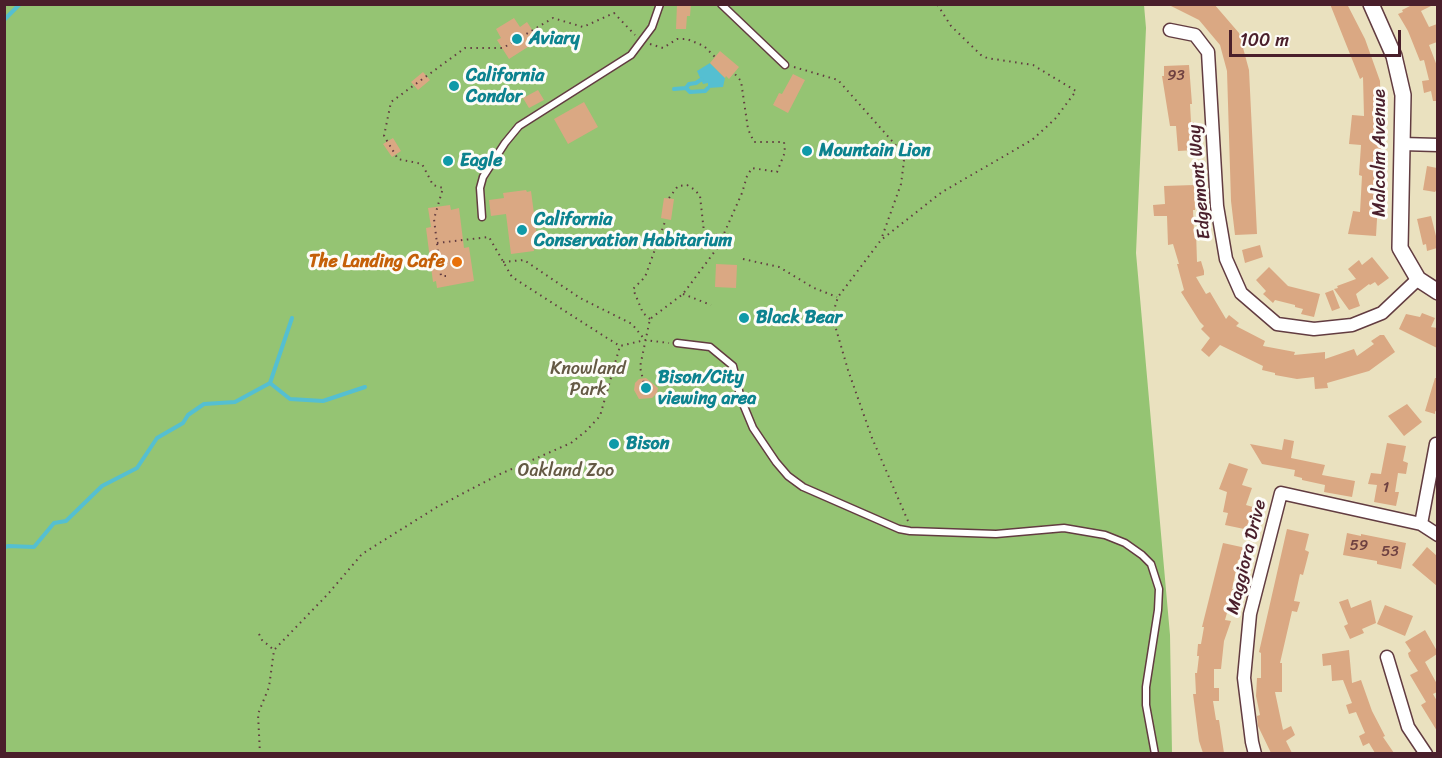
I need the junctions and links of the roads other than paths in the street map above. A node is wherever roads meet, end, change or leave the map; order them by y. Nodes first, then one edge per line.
1 (660, 4) edge
2 (721, 4) edge
3 (1371, 4) edge
4 (1170, 30) dead end
5 (785, 65) road end
6 (1402, 144) junction
7 (1437, 145) edge
8 (482, 217) dead end
9 (1418, 279) junction
10 (1437, 292) edge
11 (677, 343) road end
12 (1436, 444) dead end
13 (1421, 524) junction
14 (1437, 535) edge
15 (1387, 657) dead end
16 (1155, 753) edge
17 (1255, 753) edge
18 (1426, 753) edge

1 - 8 lane
2 - 5 lane
3 - 6 street, Malcolm Avenue
4 - 9 street, Edgemont Way
6 - 7 street
6 - 9 street, Malcolm Avenue
9 - 10 street, Malcolm Avenue
11 - 16 lane
12 - 13 street
13 - 14 street, Maggiora Drive
13 - 17 street, Maggiora Drive
15 - 18 street

